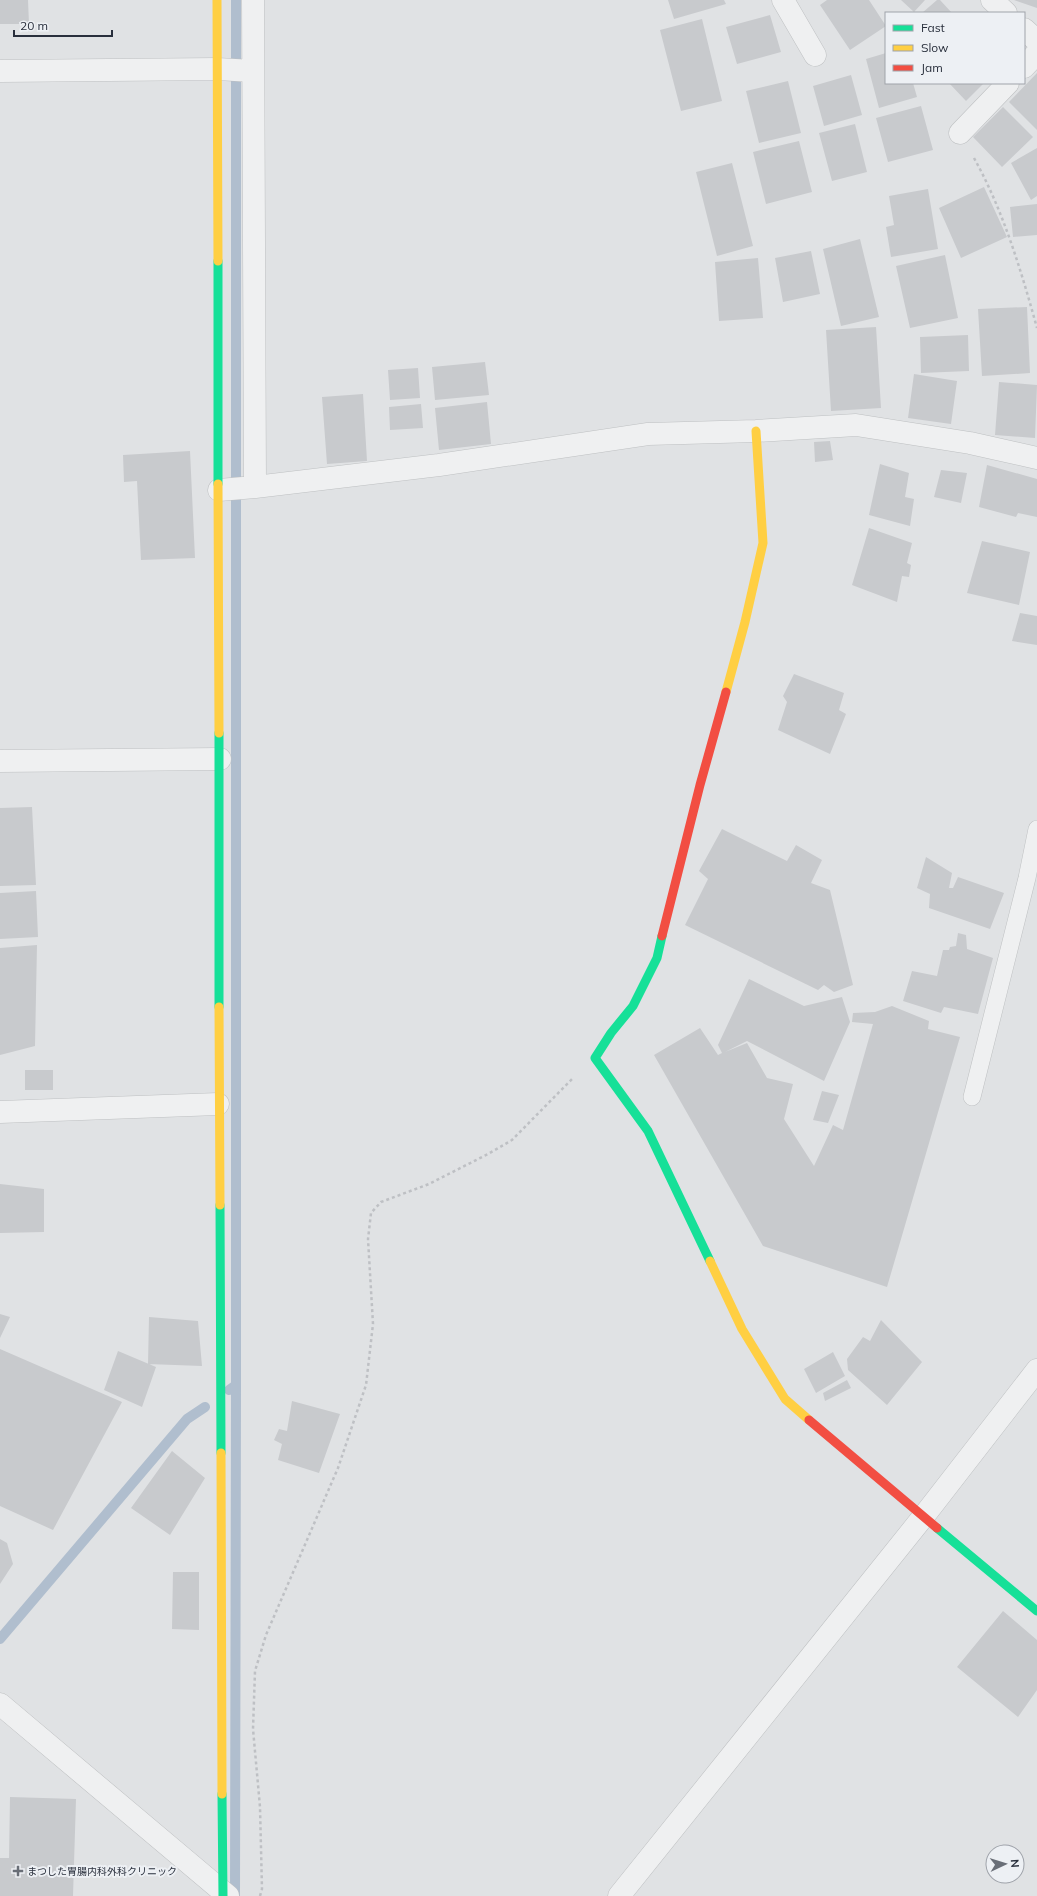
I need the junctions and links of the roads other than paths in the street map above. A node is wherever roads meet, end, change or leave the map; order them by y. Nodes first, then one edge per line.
1 (217, 0) edge
2 (253, 0) edge
3 (783, 0) edge
4 (992, 0) edge
5 (1005, 12) edge
6 (1025, 30) edge
7 (1037, 41) edge
8 (1037, 53) edge
9 (815, 55) dead end
10 (1025, 65) edge
11 (221, 70) junction
12 (0, 71) edge
13 (249, 71) junction
14 (1007, 84) edge
15 (960, 133) road end
16 (756, 432) junction
17 (1037, 458) edge
18 (251, 487) junction
19 (223, 489) junction
20 (220, 759) junction
21 (0, 761) edge
22 (1037, 829) edge
23 (972, 1096) dead end
24 (218, 1104) junction
25 (0, 1112) edge
26 (1037, 1370) edge
27 (923, 1518) junction
28 (1037, 1611) edge
29 (0, 1704) edge
30 (225, 1895) edge
31 (619, 1896) edge

1 - 11 street
2 - 13 street
3 - 9 street
4 - 5 street
6 - 7 street
8 - 10 street
11 - 12 street
11 - 13 street
11 - 19 street
13 - 18 street
14 - 15 street
16 - 17 street
16 - 18 street
16 - 27 street
18 - 19 street
19 - 20 street
20 - 21 street
20 - 24 street
22 - 23 lane
24 - 25 street
24 - 30 street
26 - 27 street
27 - 28 street
27 - 31 street
29 - 30 street

